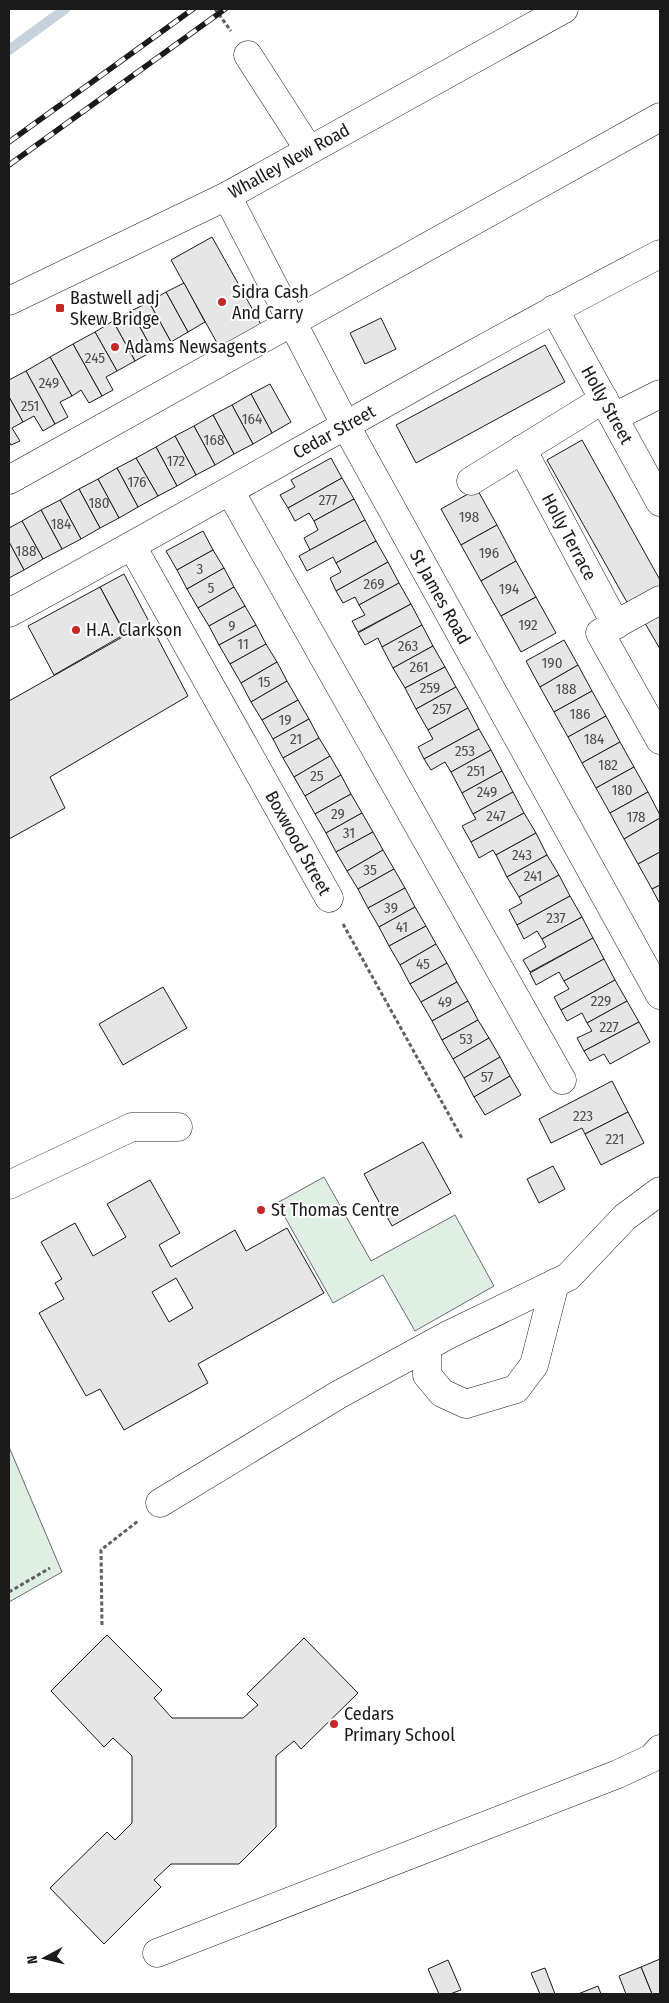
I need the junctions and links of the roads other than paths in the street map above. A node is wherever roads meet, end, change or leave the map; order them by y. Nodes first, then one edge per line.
1 (564, 9) edge
2 (248, 55) dead end
3 (660, 117) edge
4 (309, 150) junction
5 (227, 196) junction
6 (660, 254) edge
7 (9, 301) edge
8 (554, 309) junction
9 (292, 322) junction
10 (660, 394) edge
11 (609, 408) junction
12 (346, 426) junction
13 (522, 449) junction
14 (9, 480) edge
15 (471, 481) dead end
16 (230, 491) junction
17 (660, 502) edge
18 (132, 546) junction
19 (660, 600) edge
20 (9, 613) edge
21 (616, 625) junction
22 (660, 740) edge
23 (329, 898) road end
24 (660, 995) edge
25 (562, 1080) dead end
26 (178, 1127) dead end
27 (9, 1185) edge
28 (660, 1191) edge
29 (555, 1283) junction
30 (427, 1348) junction
31 (160, 1504) road end
32 (660, 1750) edge
33 (157, 1953) dead end

1 - 4 main road, Whalley New Road
2 - 4 main road
3 - 9 main road
4 - 5 main road, Whalley New Road
5 - 7 main road, Whalley New Road
5 - 9 main road, St James Road
6 - 8 main road, Cedar Street
8 - 11 main road, Holly Street
8 - 12 main road, Cedar Street
9 - 12 main road, St James Road
9 - 14 main road
10 - 11 main road
11 - 13 main road
11 - 17 main road, Holly Street
12 - 16 main road, Cedar Street
12 - 24 main road, St James Road
13 - 15 main road
13 - 21 main road, Holly Terrace
16 - 18 main road, Cedar Street
16 - 25 main road
18 - 20 main road, Cedar Street
18 - 23 main road, Boxwood Street
19 - 21 main road
21 - 22 main road
26 - 27 main road
28 - 29 main road
29 - 30 main road
29 - 30 main road
30 - 31 main road
32 - 33 main road

